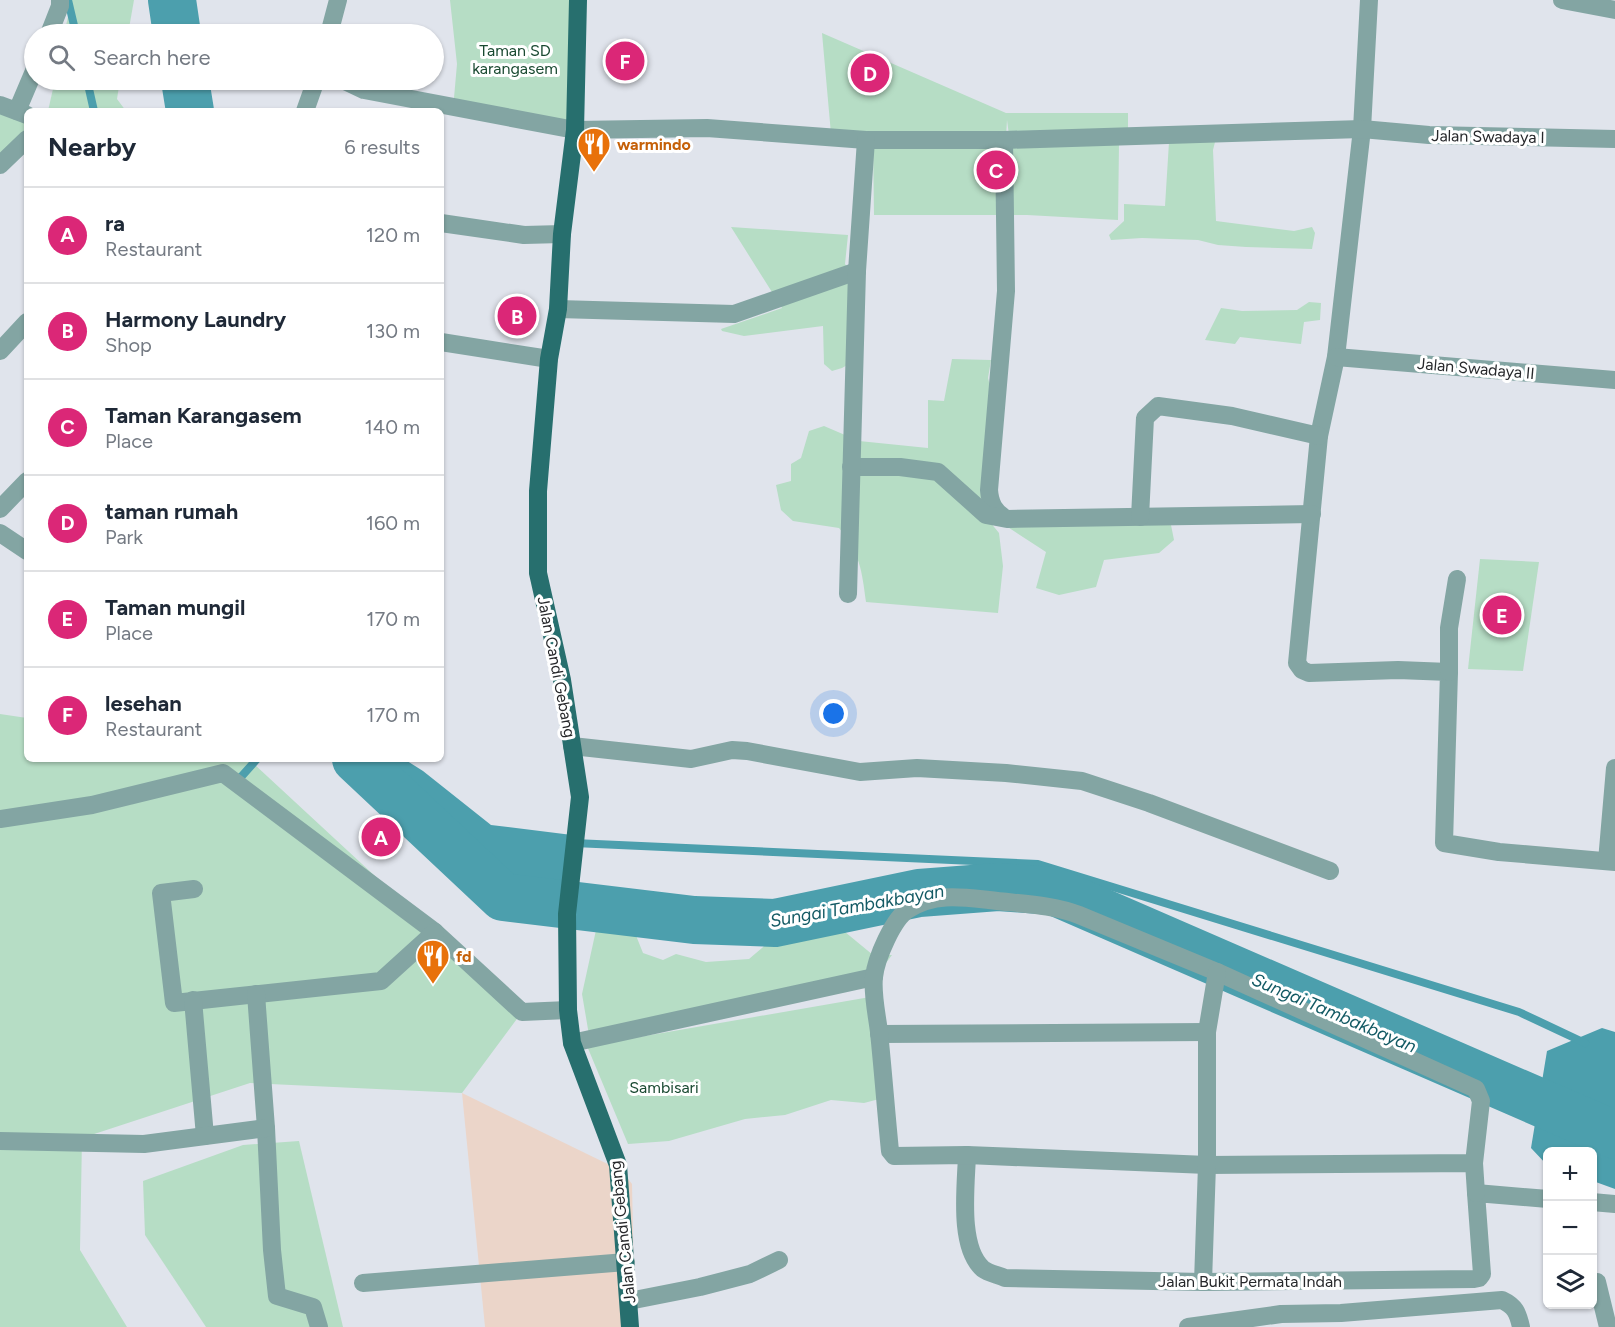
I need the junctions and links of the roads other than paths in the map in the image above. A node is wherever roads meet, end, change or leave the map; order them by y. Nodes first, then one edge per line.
1 (60, 0) edge
2 (338, 0) edge
3 (578, 0) edge
4 (1369, 0) edge
5 (1562, 0) edge
6 (1615, 10) edge
7 (53, 24) edge
8 (332, 24) edge
9 (25, 90) edge
10 (312, 90) edge
11 (364, 90) edge
12 (306, 108) edge
13 (15, 110) edge
14 (1362, 129) junction
15 (575, 130) junction
16 (1615, 139) edge
17 (867, 140) junction
18 (1004, 140) junction
19 (24, 142) edge
20 (0, 165) edge
21 (444, 223) edge
22 (562, 234) junction
23 (857, 271) junction
24 (558, 309) junction
25 (24, 325) edge
26 (444, 342) edge
27 (0, 351) edge
28 (1336, 357) junction
29 (549, 360) junction
30 (1615, 380) edge
31 (1319, 436) junction
32 (851, 467) junction
33 (24, 484) edge
34 (0, 509) edge
35 (1312, 514) junction
36 (1140, 517) junction
37 (1007, 519) junction
38 (0, 533) edge
39 (24, 549) edge
40 (1456, 579) dead end
41 (848, 594) dead end
42 (1449, 672) junction
43 (572, 746) junction
44 (1615, 768) edge
45 (222, 769) edge
46 (0, 819) edge
47 (1611, 862) edge
48 (1330, 871) dead end
49 (194, 889) dead end
50 (435, 932) junction
51 (1217, 972) junction
52 (874, 977) junction
53 (256, 994) junction
54 (193, 1000) junction
55 (568, 1010) junction
56 (1207, 1032) junction
57 (879, 1034) junction
58 (572, 1043) junction
59 (266, 1128) junction
60 (205, 1136) junction
61 (0, 1141) edge
62 (966, 1155) junction
63 (1474, 1163) junction
64 (1208, 1165) junction
65 (1476, 1193) junction
66 (1543, 1199) edge
67 (1597, 1202) edge
68 (1615, 1204) edge
69 (779, 1260) dead end
70 (626, 1262) junction
71 (1203, 1282) junction
72 (1597, 1282) dead end
73 (363, 1283) dead end
74 (629, 1301) junction
75 (1282, 1320) edge
76 (319, 1327) edge
77 (630, 1327) edge
78 (1188, 1327) edge
79 (1521, 1327) edge
80 (1608, 1327) edge

1 - 7 street
2 - 8 street
3 - 15 main road, Jalan Candi Gebang
4 - 14 street
5 - 6 street
9 - 13 street
10 - 12 street
11 - 15 street, Jalan Swadaya I
14 - 16 street, Jalan Swadaya I
14 - 18 street, Jalan Swadaya I
14 - 28 street
15 - 17 street, Jalan Swadaya I
15 - 22 main road, Jalan Candi Gebang
17 - 18 street, Jalan Swadaya I
17 - 23 street
18 - 37 street
19 - 20 street
21 - 22 street
22 - 24 main road, Jalan Candi Gebang
23 - 24 street
23 - 32 street
24 - 29 main road, Jalan Candi Gebang
25 - 27 street
26 - 29 street
28 - 30 street, Jalan Swadaya II
28 - 31 street
29 - 43 main road, Jalan Candi Gebang
31 - 35 street
31 - 36 street
32 - 37 street
32 - 41 street
33 - 34 street
35 - 36 street
35 - 42 street
36 - 37 street
38 - 39 street
40 - 42 street
42 - 47 street
43 - 48 street
43 - 55 main road, Jalan Candi Gebang
44 - 47 street
45 - 46 street
45 - 50 street
49 - 54 street
50 - 53 street
50 - 55 street
51 - 52 street
51 - 56 street
51 - 63 street
52 - 57 street
52 - 58 street
53 - 54 street
53 - 59 street
54 - 60 street
55 - 58 main road, Jalan Candi Gebang
56 - 57 street
56 - 64 street
57 - 62 street
58 - 70 main road, Jalan Candi Gebang
59 - 60 street
59 - 76 street
60 - 61 street
62 - 64 street
62 - 71 street, Jalan Bukit Permata Indah
63 - 64 street
63 - 65 street
64 - 71 street
65 - 66 street
65 - 71 street, Jalan Bukit Permata Indah
67 - 68 street
69 - 74 street
70 - 73 street
70 - 74 main road, Jalan Candi Gebang
72 - 80 street
74 - 77 main road, Jalan Candi Gebang
75 - 78 street
75 - 79 street

